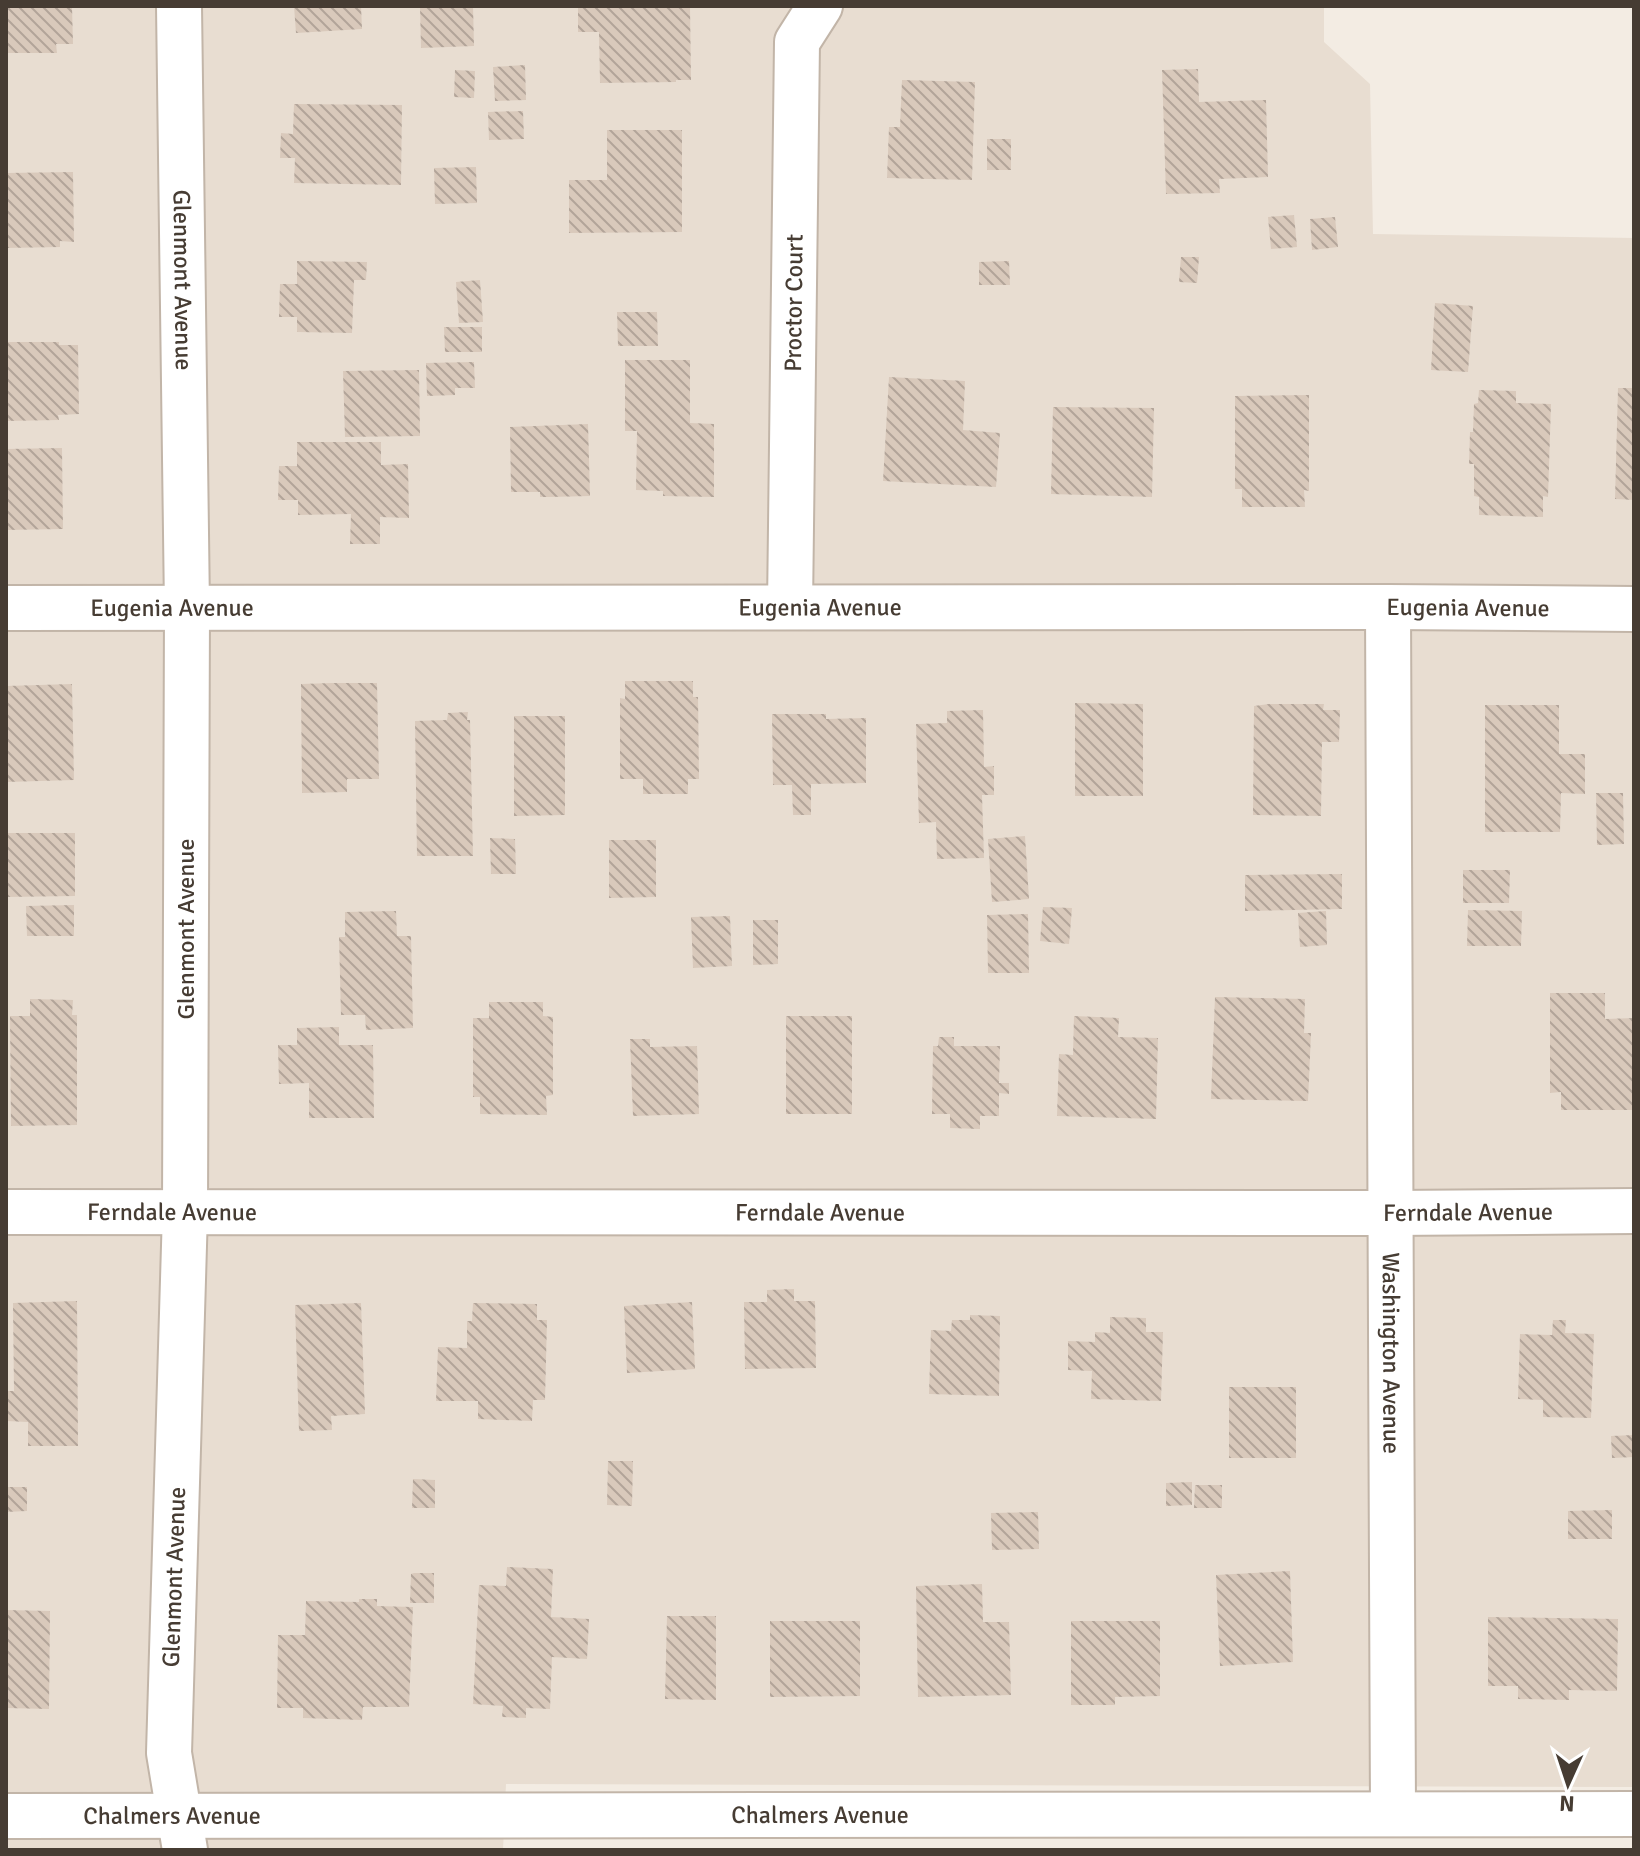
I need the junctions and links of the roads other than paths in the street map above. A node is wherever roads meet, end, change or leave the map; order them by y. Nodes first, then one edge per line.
1 (179, 6) edge
2 (820, 6) edge
3 (790, 607) junction
4 (1388, 607) junction
5 (6, 608) edge
6 (187, 608) junction
7 (1634, 609) edge
8 (1634, 1211) edge
9 (6, 1212) edge
10 (185, 1212) junction
11 (1390, 1213) junction
12 (1393, 1813) junction
13 (1634, 1814) edge
14 (6, 1816) edge
15 (182, 1833) edge

1 - 6 street, Glenmont Avenue
2 - 3 street, Proctor Court
3 - 4 street, Eugenia Avenue
3 - 6 street, Eugenia Avenue
4 - 7 street, Eugenia Avenue
4 - 11 street, Washington Avenue
5 - 6 street, Eugenia Avenue
6 - 10 street, Glenmont Avenue
8 - 11 street, Ferndale Avenue
9 - 10 street, Ferndale Avenue
10 - 11 street, Ferndale Avenue
10 - 15 street, Glenmont Avenue
11 - 12 street, Washington Avenue
12 - 13 street, Chalmers Avenue
12 - 15 street, Chalmers Avenue
14 - 15 street, Chalmers Avenue

